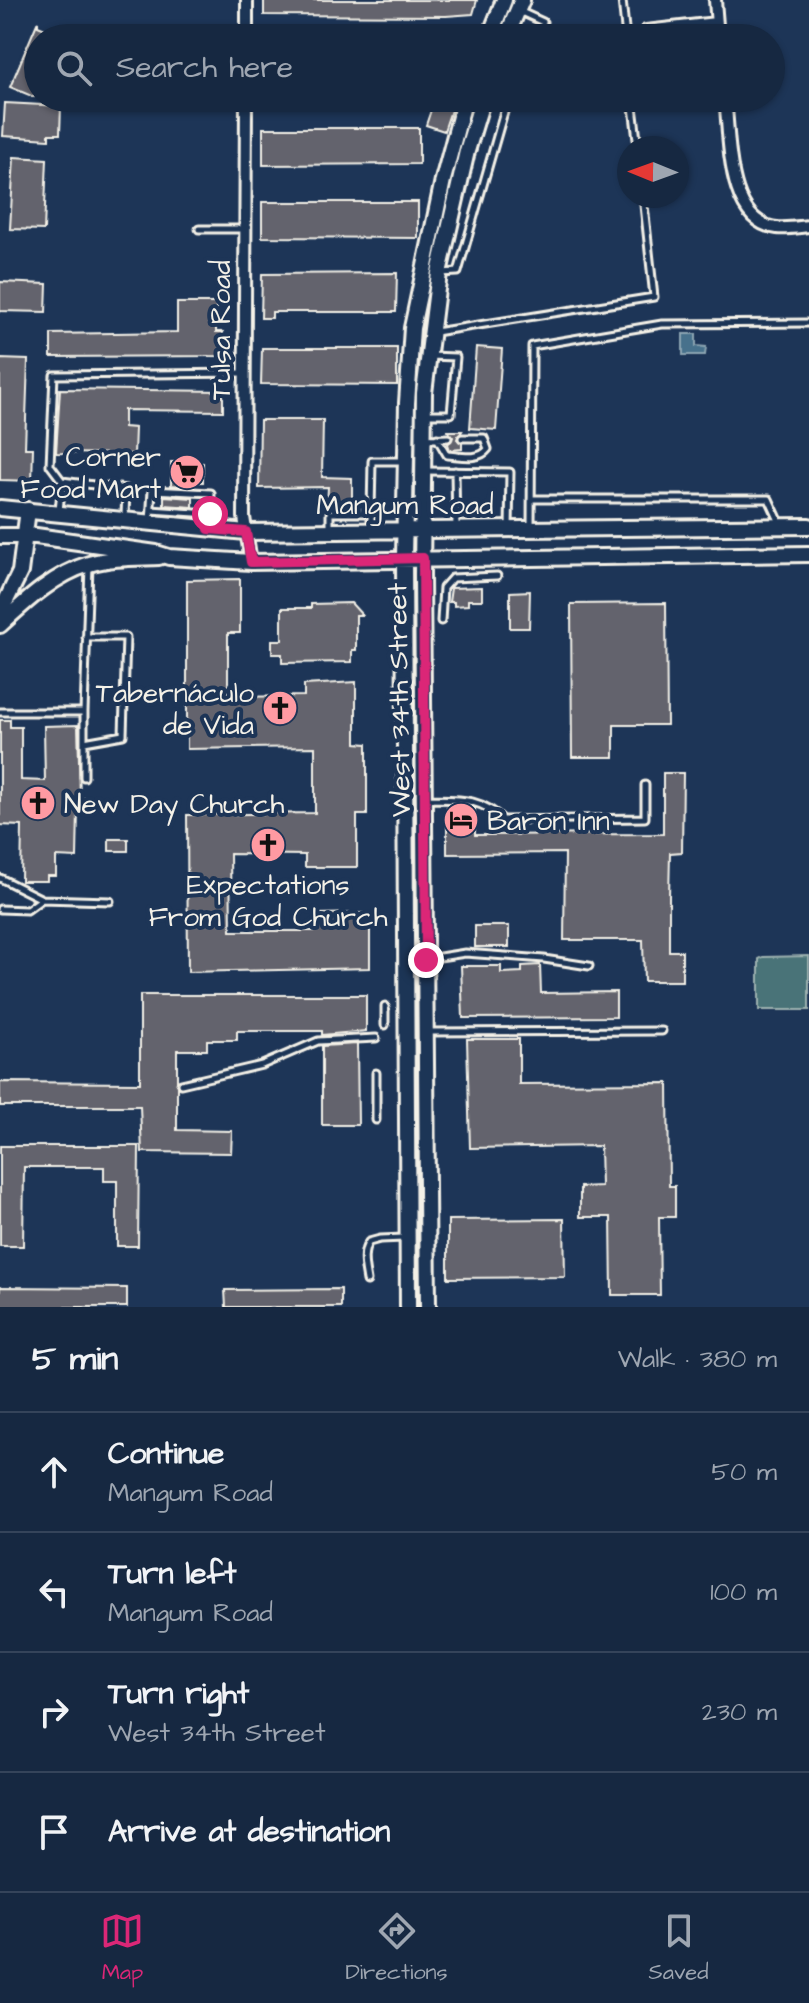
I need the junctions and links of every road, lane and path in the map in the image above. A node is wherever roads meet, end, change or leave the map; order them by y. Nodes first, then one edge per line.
1 (247, 0) edge
2 (504, 0) edge
3 (622, 0) edge
4 (715, 0) edge
5 (520, 5) edge
6 (716, 23) joint
7 (247, 24) edge
8 (495, 24) edge
9 (512, 24) edge
10 (542, 24) edge
11 (625, 24) edge
12 (707, 24) edge
13 (246, 112) edge
14 (461, 112) edge
15 (479, 112) edge
16 (501, 112) edge
17 (634, 112) edge
18 (727, 112) edge
19 (637, 136) edge
20 (644, 208) edge
21 (809, 226) edge
22 (199, 229) dead end
23 (244, 229) junction
24 (439, 273) junction
25 (809, 323) edge
26 (410, 342) junction
27 (428, 344) junction
28 (245, 373) junction
29 (424, 414) junction
30 (430, 438) junction
31 (448, 438) dead end
32 (462, 438) dead end
33 (406, 461) junction
34 (423, 471) junction
35 (455, 471) junction
36 (62, 481) junction
37 (531, 499) junction
38 (0, 508) edge
39 (28, 510) junction
40 (371, 513) junction
41 (59, 514) junction
42 (210, 514) junction
43 (151, 517) junction
44 (124, 521) junction
45 (782, 526) junction
46 (809, 526) edge
47 (607, 528) junction
48 (209, 529) junction
49 (330, 530) junction
50 (371, 530) junction
51 (404, 530) junction
52 (456, 530) junction
53 (509, 530) junction
54 (531, 530) junction
55 (423, 531) junction
56 (246, 532) junction
57 (0, 536) edge
58 (25, 537) junction
59 (809, 554) edge
60 (169, 557) junction
61 (606, 557) junction
62 (404, 558) junction
63 (423, 558) junction
64 (251, 562) junction
65 (89, 564) junction
66 (497, 576) dead end
67 (0, 613) edge
68 (441, 621) dead end
69 (0, 625) edge
70 (86, 637) junction
71 (0, 712) edge
72 (84, 712) junction
73 (84, 742) junction
74 (84, 777) dead end
75 (645, 785) dead end
76 (425, 799) junction
77 (0, 878) edge
78 (42, 899) junction
79 (110, 901) dead end
80 (0, 909) edge
81 (426, 960) junction
82 (589, 966) dead end
83 (385, 1006) dead end
84 (385, 1025) dead end
85 (662, 1031) dead end
86 (407, 1032) junction
87 (427, 1032) junction
88 (376, 1038) dead end
89 (376, 1073) dead end
90 (181, 1084) dead end
91 (376, 1120) dead end
92 (408, 1238) junction
93 (367, 1281) dead end
94 (408, 1307) edge
95 (428, 1307) edge

1 - 7 street
2 - 8 main road
3 - 11 lane
4 - 6 street
5 - 9 main road
5 - 10 lane
6 - 12 street
13 - 23 street, Tulsa Road
14 - 26 main road, West 34th Street
15 - 24 main road, West 34th Street
16 - 24 lane
17 - 19 lane
18 - 21 street
20 - 27 lane
22 - 23 lane
23 - 28 street, Tulsa Road
24 - 27 main road, West 34th Street
25 - 37 lane
26 - 27 main road
26 - 33 main road, West 34th Street
27 - 29 main road, West 34th Street
27 - 29 lane
28 - 36 lane
28 - 56 street, Tulsa Road
29 - 30 main road, West 34th Street
30 - 31 lane
30 - 32 lane
30 - 34 main road, West 34th Street
33 - 40 lane
33 - 51 main road, West 34th Street
34 - 35 lane
34 - 55 main road, West 34th Street
35 - 52 lane
35 - 53 lane
36 - 41 lane
36 - 44 lane
37 - 45 lane
37 - 54 lane
38 - 39 main road, Mangum Road
39 - 41 main road, Mangum Road
39 - 58 main road
40 - 49 lane
40 - 50 lane
41 - 44 main road, Mangum Road
42 - 43 lane
42 - 43 lane
42 - 48 lane
43 - 44 main road, Mangum Road
43 - 48 main road, Mangum Road
45 - 46 main road, Mangum Road
45 - 47 main road, Mangum Road
47 - 54 main road, Mangum Road
47 - 61 main road
48 - 56 main road, Mangum Road
49 - 50 main road, Mangum Road
49 - 56 main road, Mangum Road
50 - 51 main road, Mangum Road
51 - 55 main road, Mangum Road
51 - 62 main road, West 34th Street
52 - 53 main road, Mangum Road
52 - 55 main road, Mangum Road
53 - 54 main road, Mangum Road
55 - 63 main road, West 34th Street
56 - 64 street, Tulsa Road
57 - 58 main road, Mangum Road
58 - 60 main road, Mangum Road
58 - 67 main road
59 - 61 main road, Mangum Road
60 - 64 main road, Mangum Road
60 - 65 main road, Mangum Road
61 - 63 main road, Mangum Road
62 - 63 main road, Mangum Road
62 - 64 main road, Mangum Road
62 - 86 main road, West 34th Street
63 - 76 main road, West 34th Street
65 - 69 main road, Mangum Road
65 - 70 lane
66 - 68 lane
70 - 72 lane
70 - 73 lane
71 - 72 lane
72 - 73 lane
73 - 74 lane
75 - 76 lane
76 - 81 main road, West 34th Street
77 - 78 lane
78 - 79 lane
78 - 80 lane
81 - 82 lane
81 - 87 main road, West 34th Street
83 - 84 lane
85 - 87 lane
86 - 87 main road
86 - 92 main road, West 34th Street
87 - 95 main road, West 34th Street
88 - 90 lane
89 - 91 lane
92 - 93 lane
92 - 94 main road, West 34th Street

